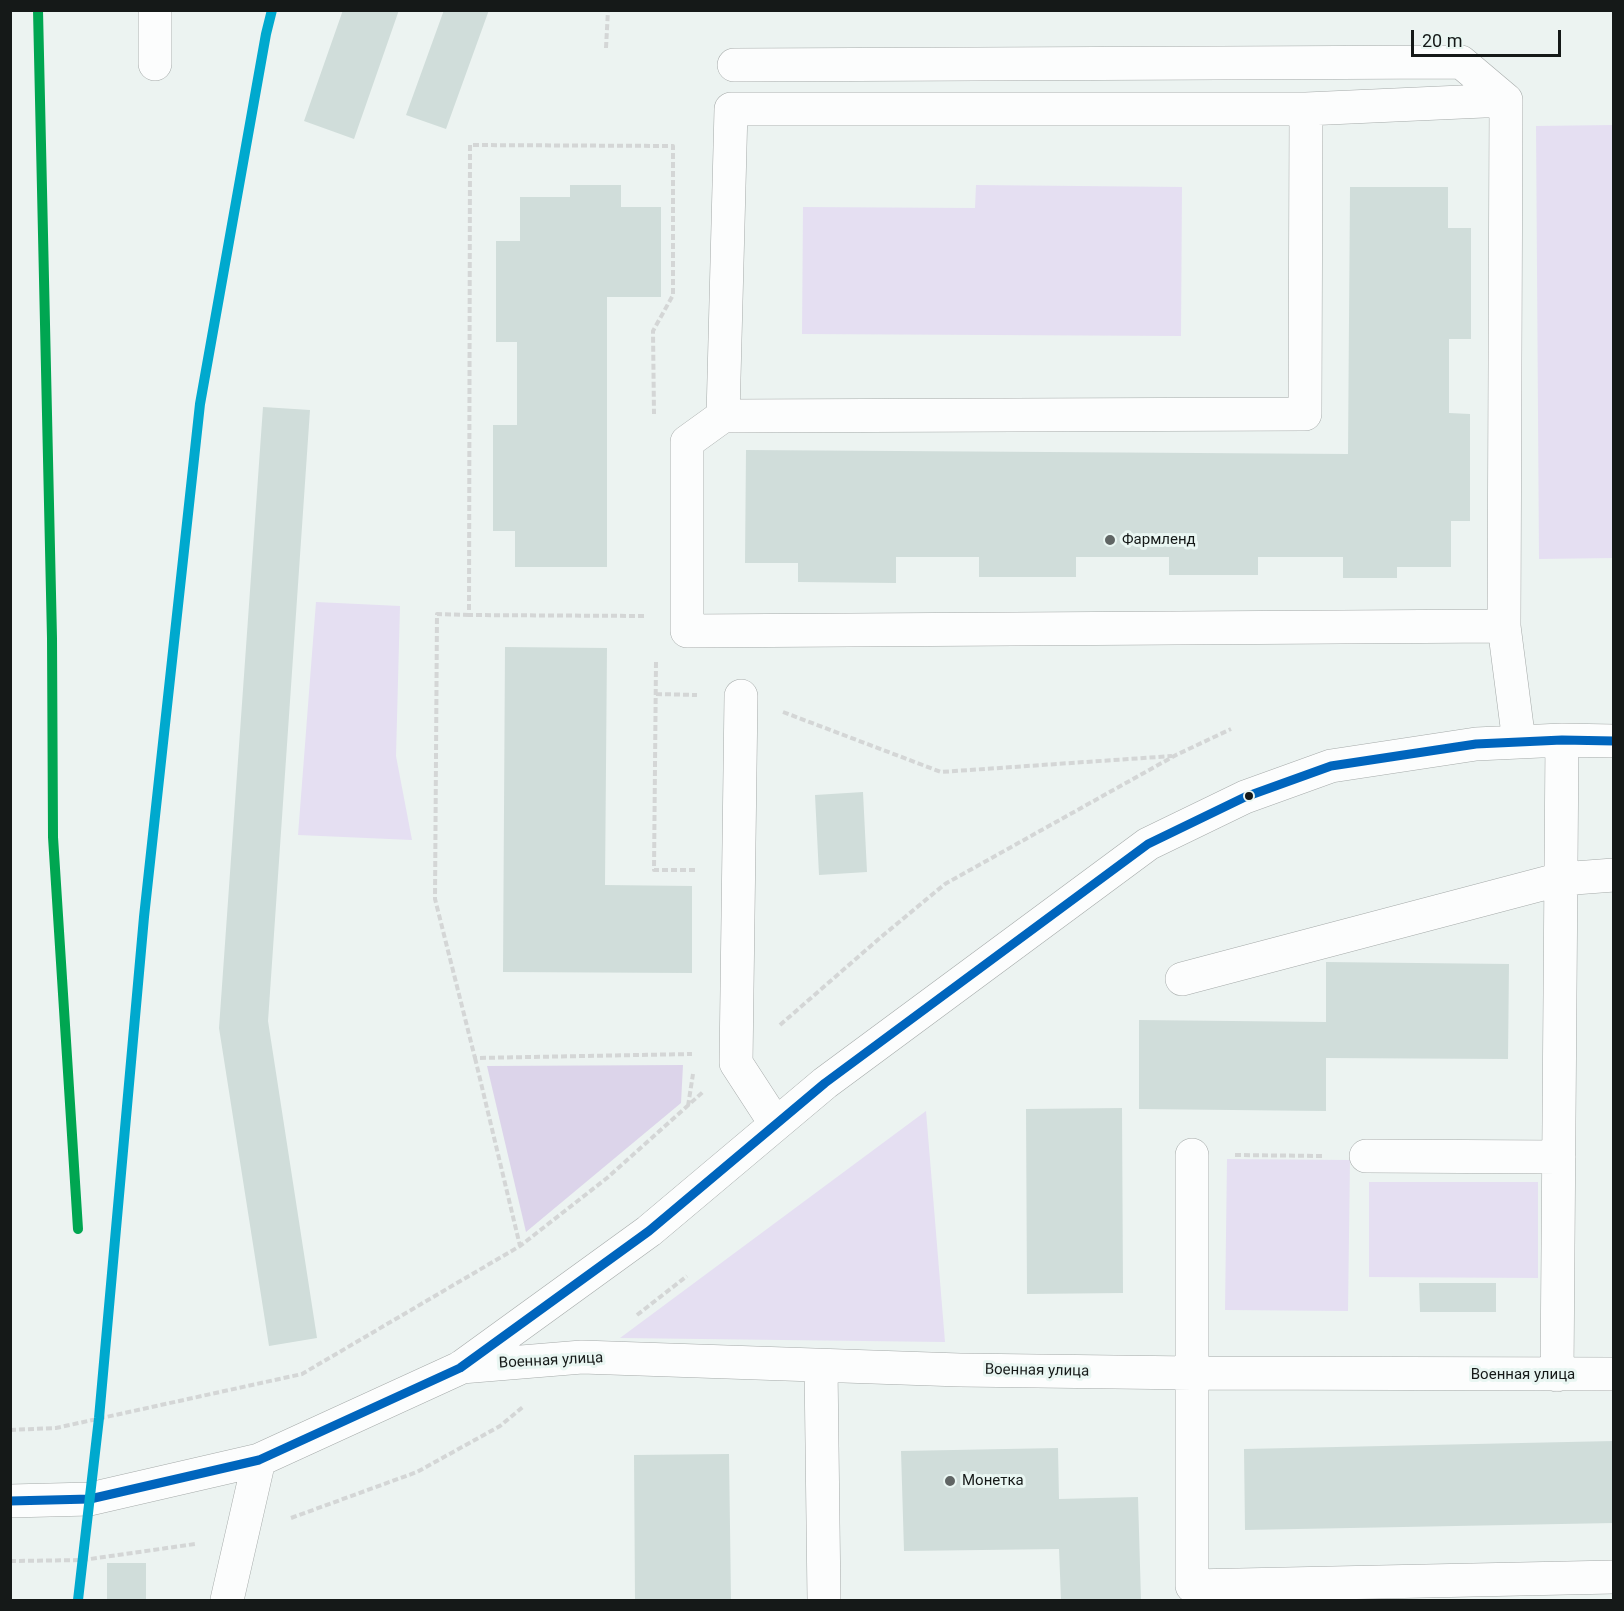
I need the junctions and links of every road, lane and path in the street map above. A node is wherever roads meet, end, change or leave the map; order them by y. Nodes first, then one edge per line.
1 (155, 10) edge
2 (608, 10) edge
3 (606, 48) dead end
4 (155, 64) dead end
5 (735, 64) dead end
6 (1506, 100) junction
7 (1306, 109) junction
8 (723, 416) junction
9 (654, 426) dead end
10 (470, 615) junction
11 (656, 616) dead end
12 (1504, 626) junction
13 (656, 661) dead end
14 (656, 694) junction
15 (741, 696) junction
16 (1231, 729) dead end
17 (1562, 740) junction
18 (1614, 741) edge
19 (1519, 742) junction
20 (1176, 755) junction
21 (705, 870) dead end
22 (1614, 876) edge
23 (1561, 879) junction
24 (1182, 979) dead end
25 (475, 1058) junction
26 (736, 1064) junction
27 (688, 1106) junction
28 (775, 1123) junction
29 (1192, 1155) joint
30 (1366, 1156) joint
31 (1558, 1157) junction
32 (520, 1246) junction
33 (687, 1276) dead end
34 (582, 1357) junction
35 (821, 1366) junction
36 (460, 1368) junction
37 (1192, 1373) junction
38 (1614, 1374) edge
39 (1557, 1375) junction
40 (528, 1403) dead end
41 (10, 1430) edge
42 (259, 1460) junction
43 (10, 1502) edge
44 (240, 1537) junction
45 (10, 1562) edge
46 (1614, 1577) edge
47 (1192, 1593) edge
48 (227, 1600) edge
49 (824, 1600) edge

1 - 4 street
2 - 3 path
5 - 6 street
6 - 7 street
6 - 12 street
7 - 8 street
7 - 8 street
8 - 12 street
9 - 10 path
10 - 11 path
10 - 25 path
12 - 19 street
13 - 14 path
14 - 15 path
14 - 21 path
15 - 20 path
15 - 26 street
16 - 20 path
17 - 18 street
17 - 19 street
17 - 23 street
19 - 28 street
20 - 26 path
22 - 23 street
23 - 24 street
23 - 31 street
25 - 27 path
25 - 32 path
26 - 27 path
26 - 28 street
27 - 32 path
28 - 36 street
29 - 30 path
29 - 37 street
30 - 31 street
31 - 39 street
32 - 41 path
33 - 34 path
34 - 35 street, Военная улица
34 - 36 street, Военная улица
35 - 37 street, Военная улица
35 - 49 street
36 - 42 street
37 - 39 street, Военная улица
37 - 47 street
38 - 39 street, Военная улица
40 - 44 path
42 - 43 street
42 - 44 street
44 - 45 path
44 - 48 street
46 - 47 street

